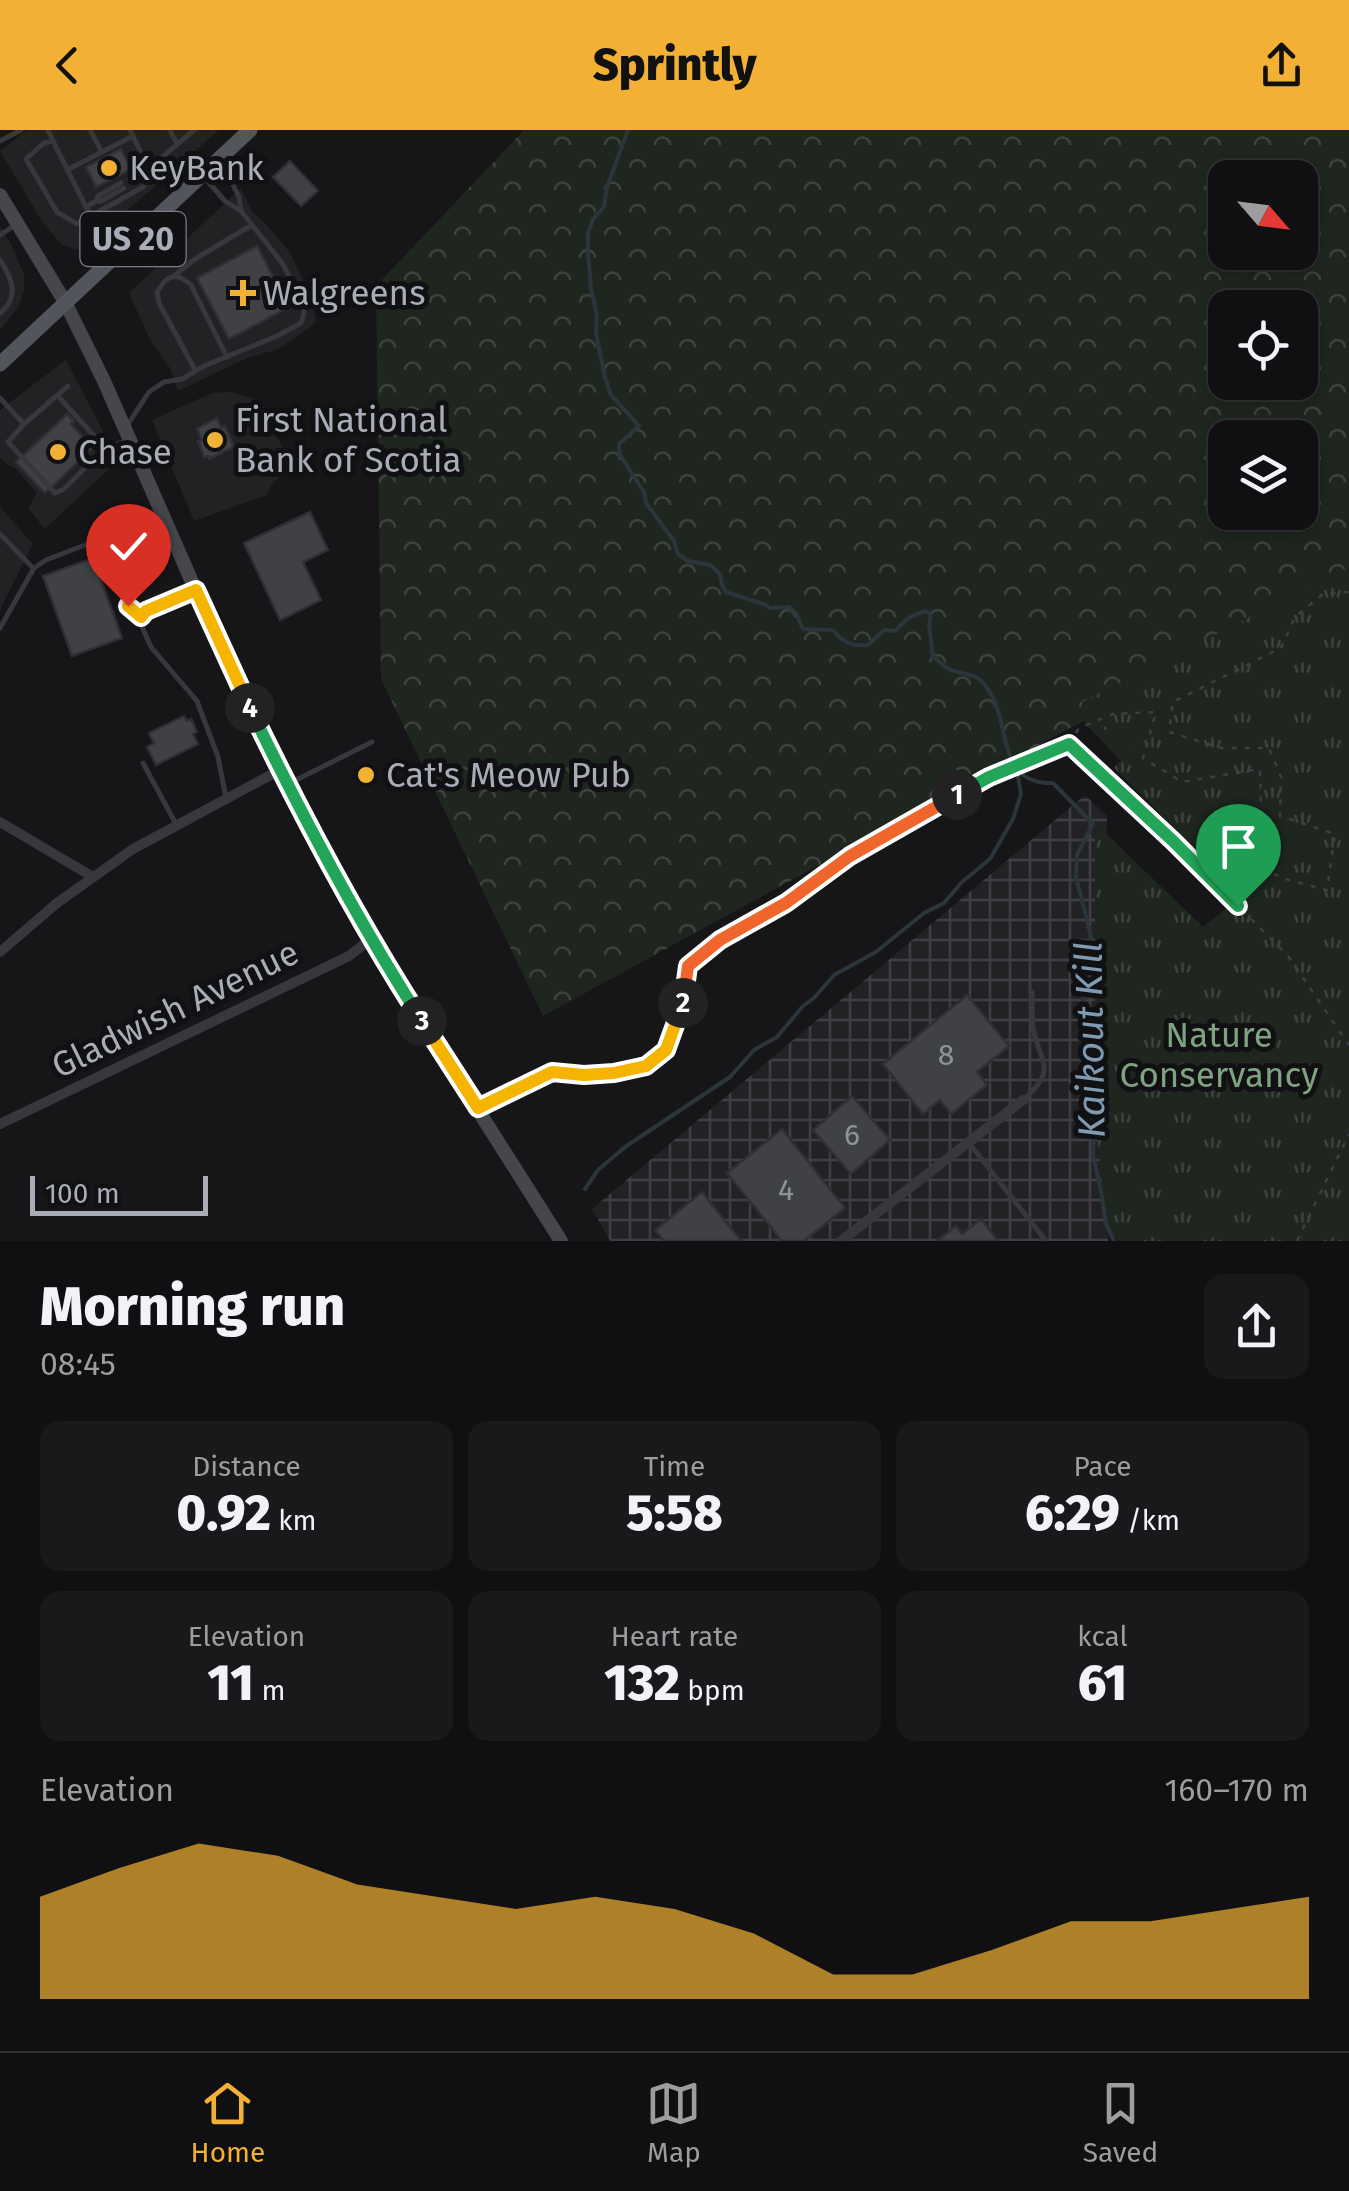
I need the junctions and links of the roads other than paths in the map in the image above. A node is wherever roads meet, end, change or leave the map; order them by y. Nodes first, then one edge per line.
1 (21, 130) edge
2 (48, 130) edge
3 (90, 130) edge
4 (170, 130) edge
5 (194, 130) edge
6 (250, 130) edge
7 (132, 133) edge
8 (233, 136) edge
9 (0, 140) edge
10 (53, 142) junction
11 (177, 144) junction
12 (102, 152) junction
13 (220, 158) junction
14 (67, 170) junction
15 (152, 172) junction
16 (202, 175) junction
17 (130, 181) dead end
18 (123, 185) dead end
19 (0, 194) edge
20 (86, 207) junction
21 (241, 211) junction
22 (90, 216) junction
23 (17, 224) junction
24 (252, 225) junction
25 (0, 236) edge
26 (0, 260) edge
27 (173, 276) junction
28 (65, 302) junction
29 (0, 314) edge
30 (227, 357) junction
31 (0, 364) edge
32 (195, 371) junction
33 (68, 386) dead end
34 (58, 395) junction
35 (0, 398) edge
36 (24, 424) junction
37 (126, 436) junction
38 (105, 448) junction
39 (0, 534) edge
40 (34, 568) junction
41 (196, 590) junction
42 (141, 617) junction
43 (0, 628) edge
44 (372, 742) dead end
45 (142, 763) dead end
46 (280, 770) junction
47 (287, 785) junction
48 (226, 798) junction
49 (0, 822) edge
50 (176, 824) junction
51 (93, 877) junction
52 (370, 939) junction
53 (0, 952) edge
54 (1032, 992) dead end
55 (1024, 1100) joint
56 (0, 1124) edge
57 (969, 1143) junction
58 (561, 1241) edge
59 (842, 1241) edge
60 (1046, 1241) edge

1 - 9 lane
2 - 10 lane
3 - 12 lane
4 - 11 lane
5 - 11 lane
6 - 8 main road, US 20
7 - 12 lane
7 - 15 lane
8 - 13 main road, US 20
10 - 14 lane
10 - 22 lane
11 - 15 lane
12 - 14 lane
13 - 16 main road, US 20
13 - 21 lane
14 - 20 lane
15 - 17 lane
15 - 22 lane
16 - 21 lane
16 - 28 main road, US 20
18 - 20 lane
19 - 23 main road
20 - 22 lane
21 - 24 lane
23 - 25 lane
23 - 28 main road
24 - 27 lane
24 - 30 lane
26 - 29 lane
27 - 30 lane
27 - 32 lane
28 - 31 main road, US 20
28 - 37 main road
30 - 32 lane
32 - 37 lane
33 - 34 lane
34 - 36 lane
34 - 38 lane
35 - 36 lane
36 - 38 lane
37 - 38 lane
37 - 41 main road
39 - 40 lane
40 - 42 lane
40 - 43 lane
41 - 42 lane
41 - 46 main road
42 - 48 lane
44 - 47 lane
45 - 50 lane
46 - 47 main road
46 - 48 street
47 - 52 main road
48 - 50 street
49 - 51 street
50 - 51 street
51 - 53 street
52 - 56 street, Gladwish Avenue
52 - 58 main road
54 - 55 lane
55 - 57 street
57 - 59 street
57 - 60 lane

